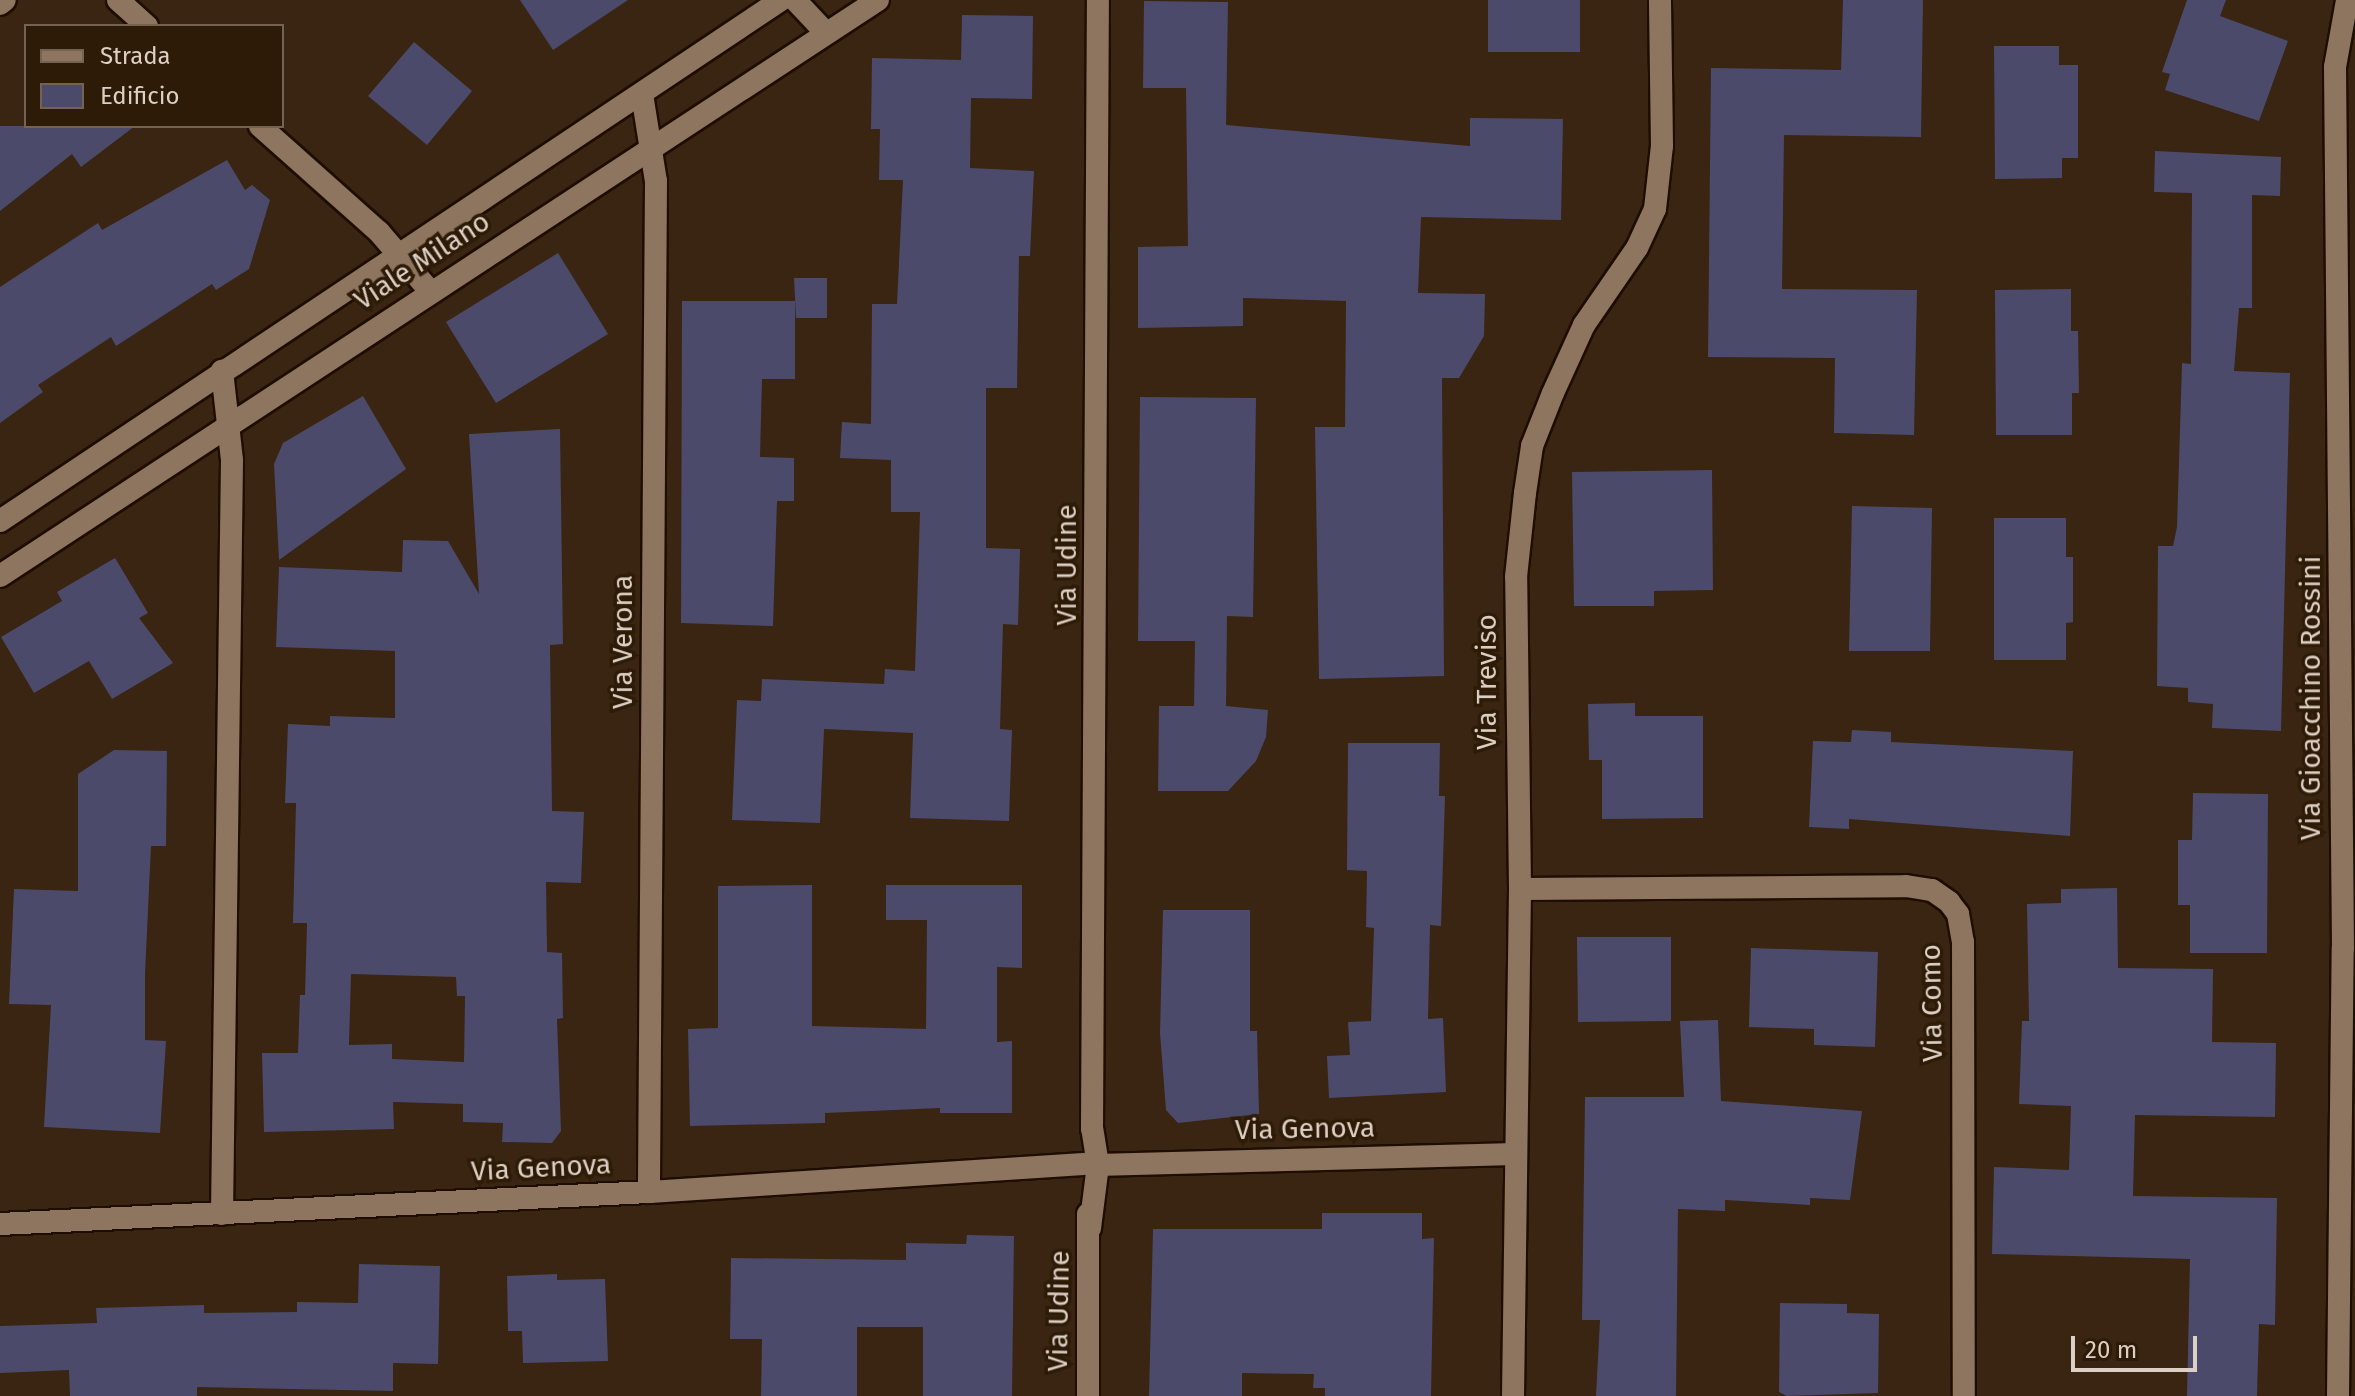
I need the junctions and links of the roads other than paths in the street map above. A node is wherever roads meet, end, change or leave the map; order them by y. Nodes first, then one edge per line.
1 (5, 0) edge
2 (118, 0) edge
3 (781, 0) edge
4 (795, 0) edge
5 (878, 0) edge
6 (1098, 0) edge
7 (1660, 0) edge
8 (2347, 0) edge
9 (0, 4) edge
10 (145, 24) edge
11 (826, 33) junction
12 (642, 94) junction
13 (262, 128) edge
14 (651, 148) junction
15 (401, 254) junction
16 (430, 291) junction
17 (222, 371) junction
18 (230, 422) junction
19 (0, 521) edge
20 (0, 576) edge
21 (1520, 889) junction
22 (2349, 950) edge
23 (1514, 1154) junction
24 (1091, 1164) junction
25 (649, 1192) junction
26 (222, 1214) junction
27 (0, 1224) edge
28 (1088, 1396) edge
29 (1513, 1396) edge
30 (1964, 1396) edge
31 (2338, 1396) edge

1 - 9 street
2 - 10 street
3 - 12 street, Viale Milano
4 - 11 street
5 - 11 street, Viale Milano
6 - 24 street, Via Udine
7 - 21 street, Via Treviso
8 - 22 street, Via Gioacchino Rossini
11 - 14 street, Viale Milano
12 - 14 street, Via Verona
12 - 15 street, Viale Milano
13 - 15 street
14 - 16 street, Viale Milano
14 - 25 street, Via Verona
15 - 16 street
15 - 17 street, Viale Milano
16 - 18 street, Viale Milano
17 - 18 street
17 - 19 street, Viale Milano
18 - 20 street, Viale Milano
18 - 26 street
21 - 23 street, Via Treviso
21 - 30 street, Via Como
22 - 31 street, Via Gioacchino Rossini
23 - 24 street, Via Genova
23 - 29 street, Via Treviso
24 - 25 street, Via Genova
24 - 28 street, Via Udine
25 - 26 street, Via Genova
26 - 27 street, Via Genova

